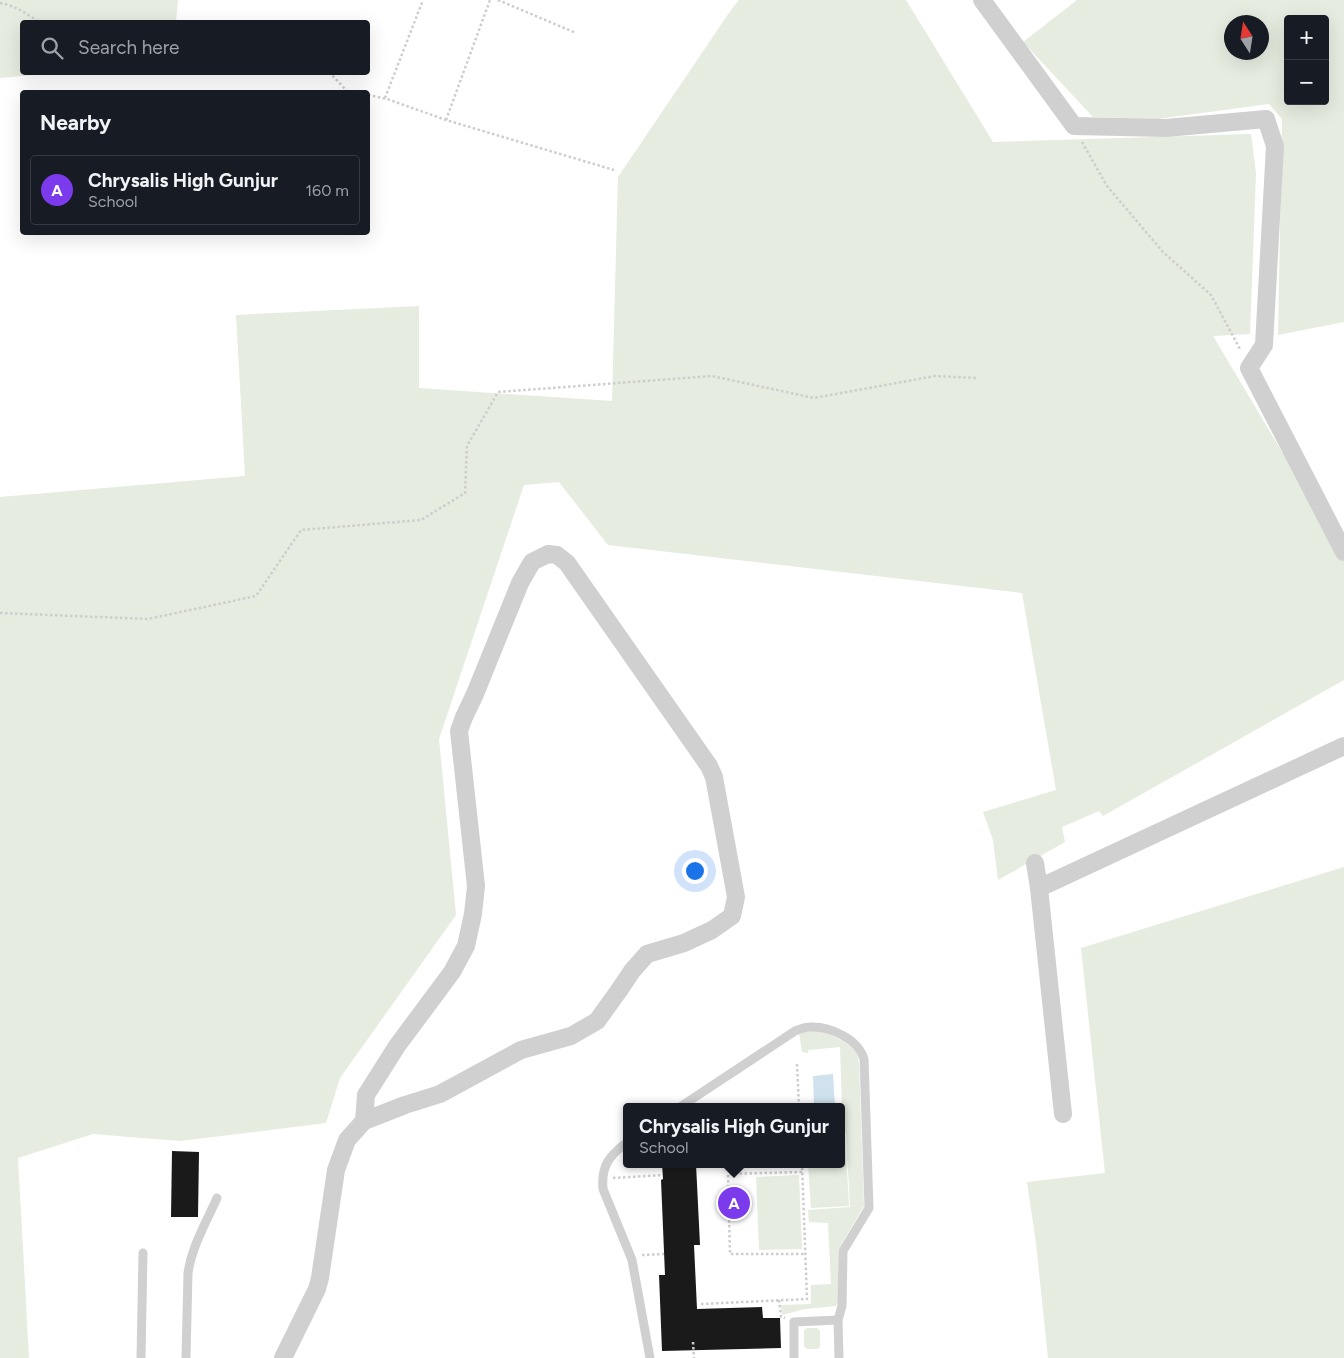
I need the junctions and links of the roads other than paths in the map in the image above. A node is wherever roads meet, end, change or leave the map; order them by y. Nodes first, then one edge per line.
1 (982, 0) edge
2 (1344, 552) edge
3 (1344, 746) edge
4 (1034, 863) dead end
5 (1039, 888) junction
6 (686, 1103) edge
7 (1063, 1114) dead end
8 (364, 1121) junction
9 (623, 1146) edge
10 (218, 1198) dead end
11 (144, 1253) dead end
12 (838, 1320) junction
13 (141, 1358) edge
14 (186, 1358) edge
15 (283, 1358) edge
16 (650, 1358) edge
17 (794, 1358) edge
18 (839, 1358) edge

1 - 2 street
3 - 5 street
4 - 5 street
5 - 7 street
6 - 12 lane
8 - 8 street
8 - 15 street
9 - 16 lane
10 - 14 lane
11 - 13 lane
12 - 17 lane
12 - 18 lane

